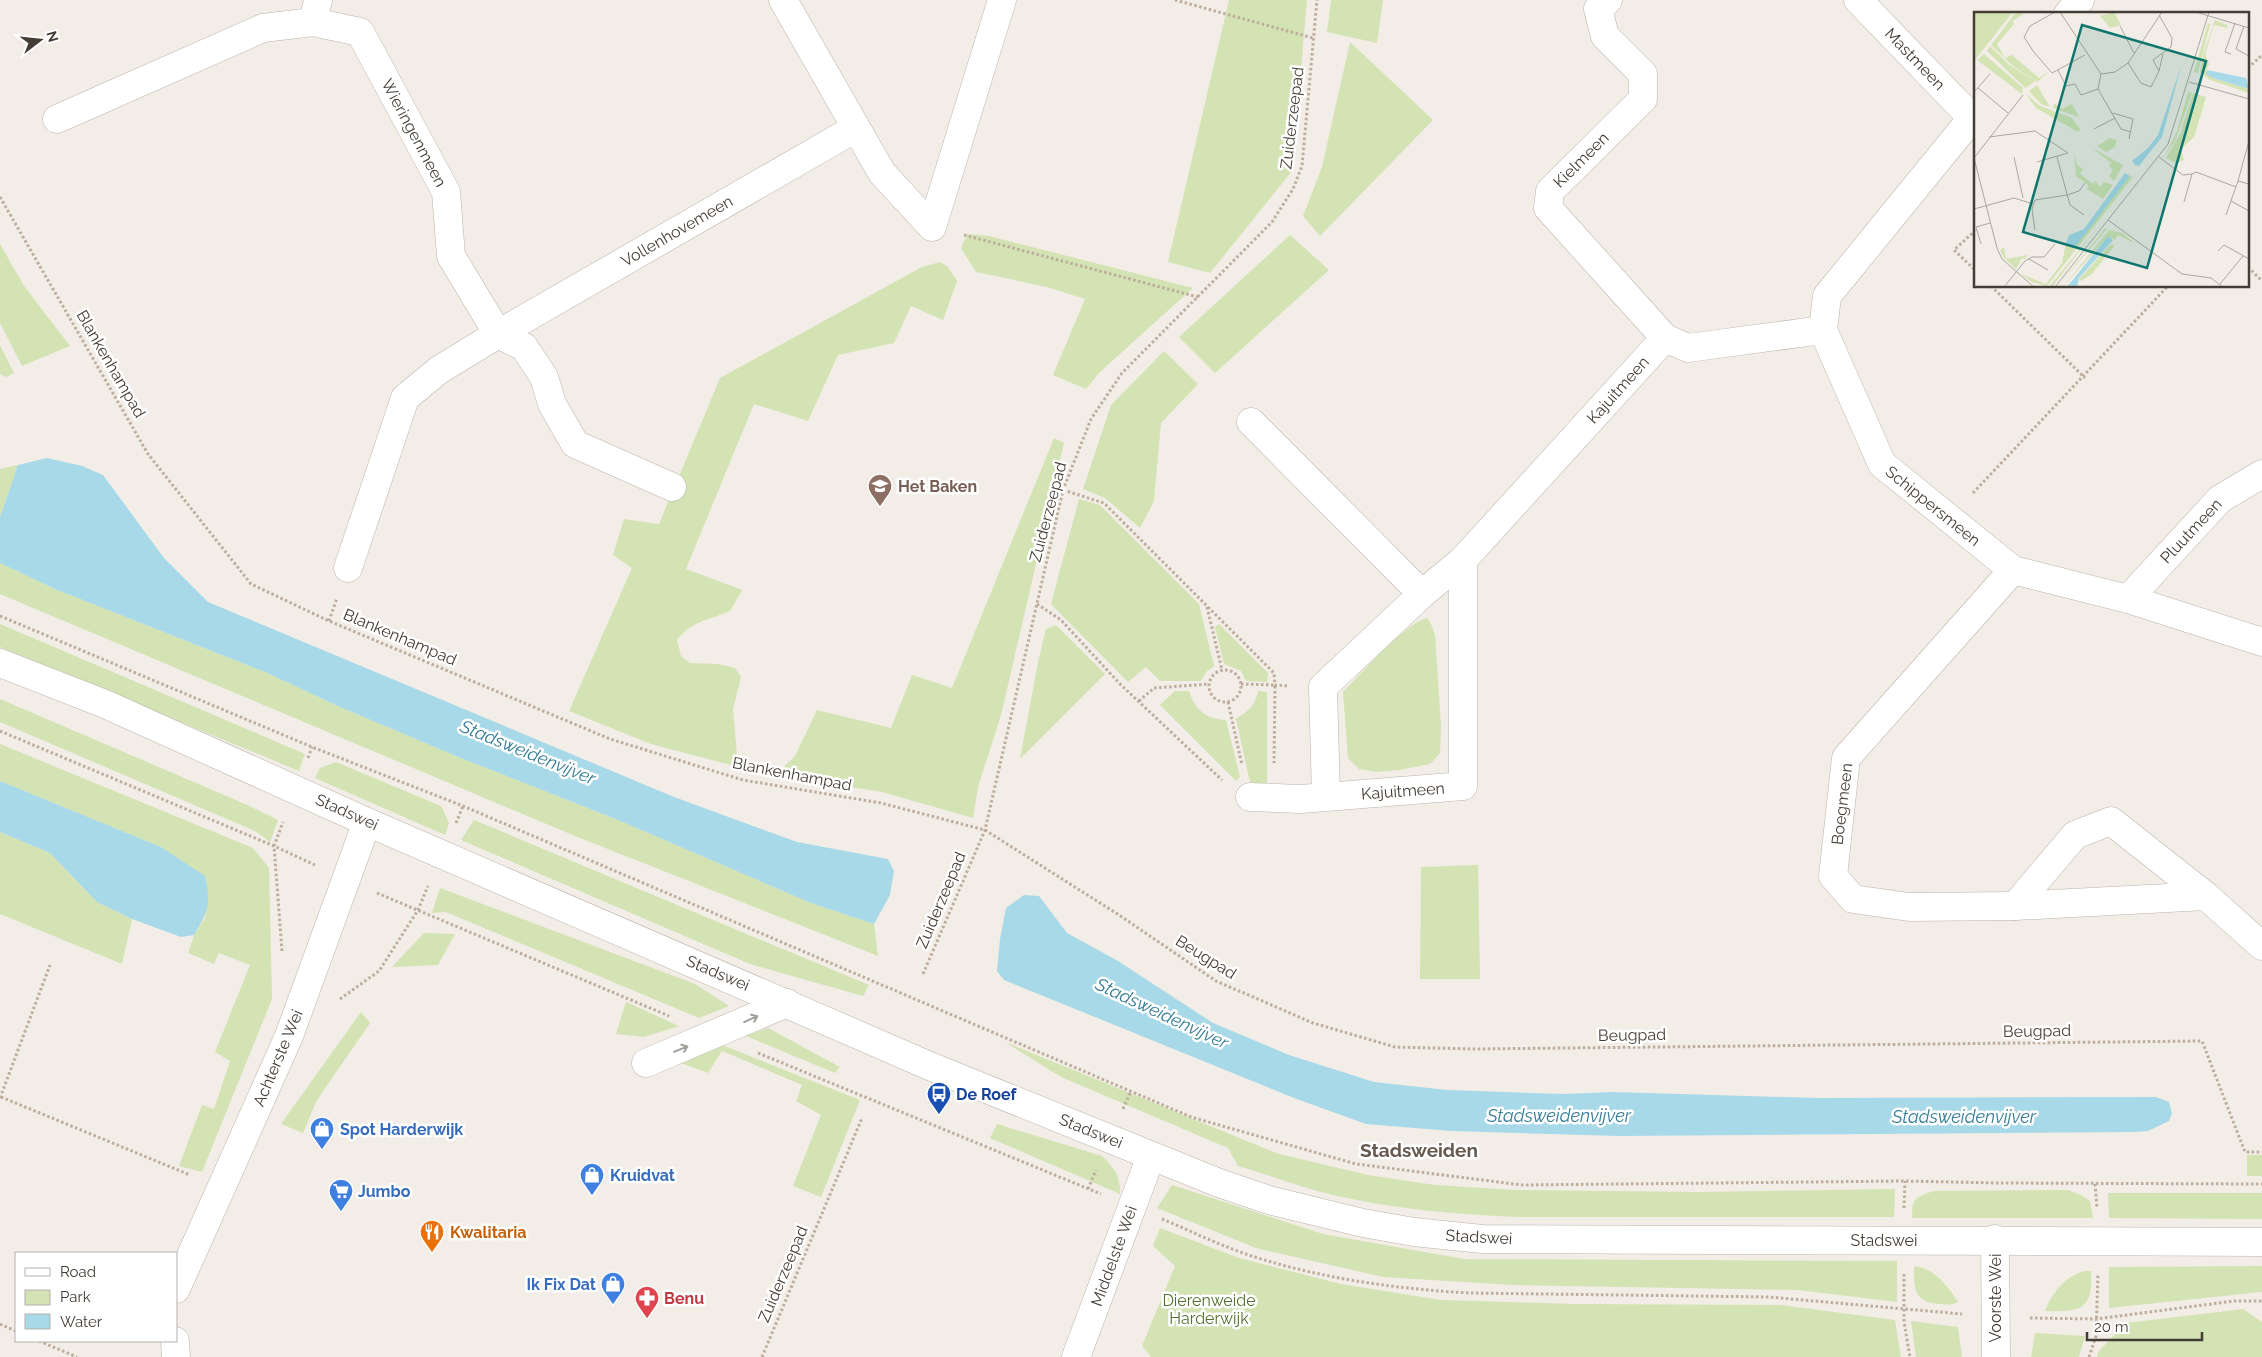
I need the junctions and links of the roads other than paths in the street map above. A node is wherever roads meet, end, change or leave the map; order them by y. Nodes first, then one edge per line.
1 (782, 0) edge
2 (1002, 0) edge
3 (1608, 0) edge
4 (1858, 0) edge
5 (2080, 0) edge
6 (316, 11) edge
7 (2070, 12) edge
8 (1974, 115) edge
9 (57, 119) dead end
10 (856, 128) junction
11 (1823, 330) junction
12 (498, 334) junction
13 (1665, 338) junction
14 (1251, 422) dead end
15 (2262, 474) edge
16 (672, 487) dead end
17 (1463, 560) junction
18 (348, 568) dead end
19 (2013, 570) junction
20 (1422, 594) junction
21 (2128, 599) junction
22 (2262, 642) edge
23 (0, 663) edge
24 (1326, 796) junction
25 (1262, 798) road end
26 (367, 822) junction
27 (2206, 896) junction
28 (2015, 906) junction
29 (2262, 946) edge
30 (787, 1003) junction
31 (646, 1063) dead end
32 (1151, 1156) junction
33 (1995, 1239) junction
34 (2262, 1242) edge
35 (178, 1285) edge
36 (175, 1342) edge
37 (176, 1357) edge
38 (1076, 1357) edge
39 (1996, 1357) edge

1 - 10 street
2 - 10 street
3 - 13 street, Kielmeen
4 - 8 street, Mastmeen
5 - 7 street
6 - 9 street, Wieringenmeen
6 - 12 street, Wieringenmeen
8 - 11 street
10 - 12 street, Vollenhovemeen
11 - 13 street
11 - 19 street, Schippersmeen
12 - 16 street
12 - 18 street
13 - 17 street, Kajuitmeen
14 - 20 street
15 - 21 street, Pluutmeen
17 - 20 street, Kajuitmeen
17 - 24 street, Kajuitmeen
19 - 21 street, Schippersmeen
19 - 28 street, Boegmeen
20 - 24 street, Kajuitmeen
21 - 22 street, Schippersmeen
23 - 26 street, Stadswei
24 - 25 street, Kajuitmeen
26 - 30 street, Stadswei
26 - 35 street, Achterste Wei
27 - 28 street, Boegmeen
27 - 28 street
27 - 29 street
31 -> 30 street
30 - 32 street, Stadswei
32 - 33 street, Stadswei
32 - 38 street, Middelste Wei
33 - 34 street, Stadswei
33 - 39 street, Voorste Wei
36 - 37 street

